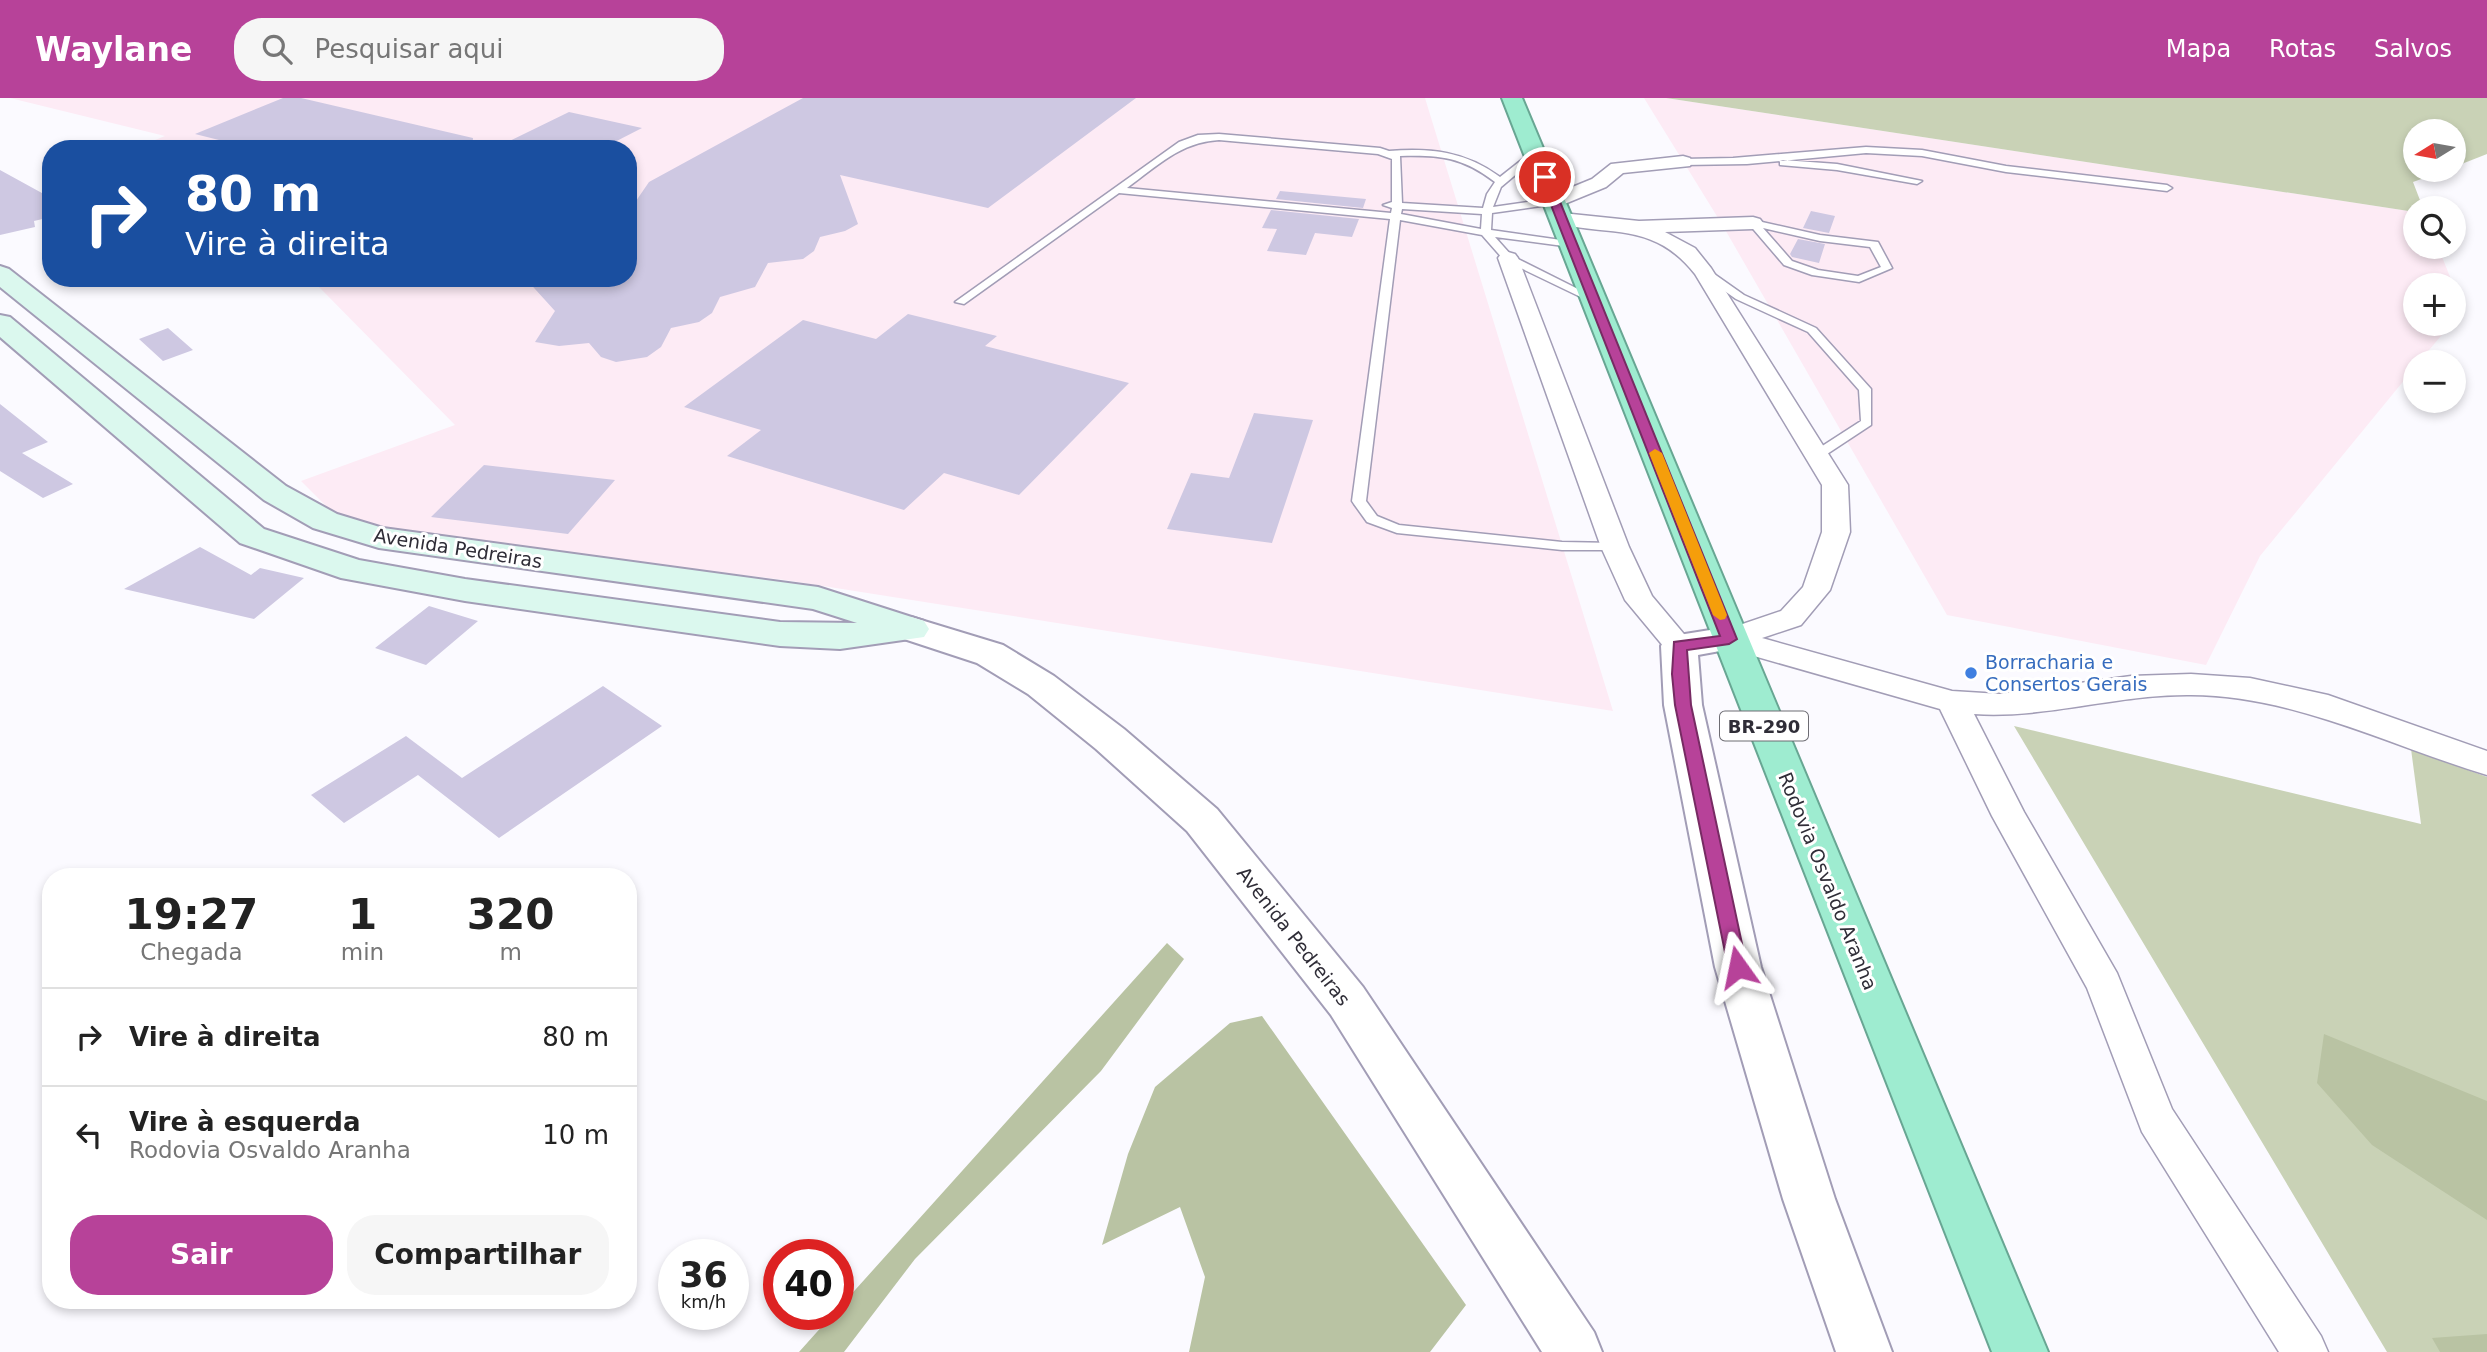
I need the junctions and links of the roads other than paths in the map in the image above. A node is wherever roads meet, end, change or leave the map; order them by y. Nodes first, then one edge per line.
1 (1512, 98) edge
2 (1535, 153) junction
3 (1390, 154) junction
4 (1737, 160) junction
5 (1683, 162) joint
6 (1917, 181) dead end
7 (1501, 182) junction
8 (1123, 186) junction
9 (2167, 188) dead end
10 (1396, 211) junction
11 (1485, 211) junction
12 (1563, 221) junction
13 (1753, 223) junction
14 (1639, 227) junction
15 (1486, 233) junction
16 (1508, 258) junction
17 (1704, 272) junction
18 (0, 274) edge
19 (1593, 299) junction
20 (960, 302) dead end
21 (0, 323) edge
22 (143, 387) junction
23 (97, 405) junction
24 (1817, 455) junction
25 (325, 521) junction
26 (1615, 547) junction
27 (290, 551) junction
28 (678, 579) junction
29 (653, 617) junction
30 (911, 629) junction
31 (1729, 639) junction
32 (1679, 646) junction
33 (1952, 702) junction
34 (2487, 763) edge
35 (1574, 1352) edge
36 (1864, 1352) edge
37 (2020, 1352) edge
38 (2305, 1352) edge

1 - 2 highway, Rodovia Osvaldo Aranha / BR-290
2 - 7 lane
2 - 12 highway, Rodovia Osvaldo Aranha / BR-290
3 - 7 lane
3 - 8 lane
3 - 10 lane
4 - 5 lane
4 - 6 lane
4 - 9 lane
5 - 12 street
7 - 11 lane
8 - 10 lane
8 - 20 lane
10 - 11 lane
10 - 15 lane
10 - 26 lane
11 - 12 lane
11 - 15 lane
12 - 14 street
12 - 15 lane
12 - 19 highway, Rodovia Osvaldo Aranha / BR-290
13 - 13 lane
13 - 14 street
14 - 17 street
15 - 16 lane
16 - 19 lane
16 - 26 street
17 - 24 street
17 - 24 lane
18 - 22 main road, Avenida Pedreiras
19 - 31 highway, Rodovia Osvaldo Aranha / BR-290
21 - 23 main road, Avenida Pedreiras
22 - 23 main road
22 - 25 main road, Avenida Pedreiras
23 - 27 main road, Avenida Pedreiras
24 - 31 street
25 - 27 main road
25 - 28 main road, Avenida Pedreiras
26 - 32 street
27 - 29 main road, Avenida Pedreiras
28 - 29 main road
28 - 30 main road, Avenida Pedreiras
29 - 30 main road, Avenida Pedreiras
30 - 35 street, Avenida Pedreiras
31 - 32 street
31 - 33 street
31 - 37 highway, Rodovia Osvaldo Aranha / BR-290
32 - 36 street
33 - 34 street
33 - 38 street

